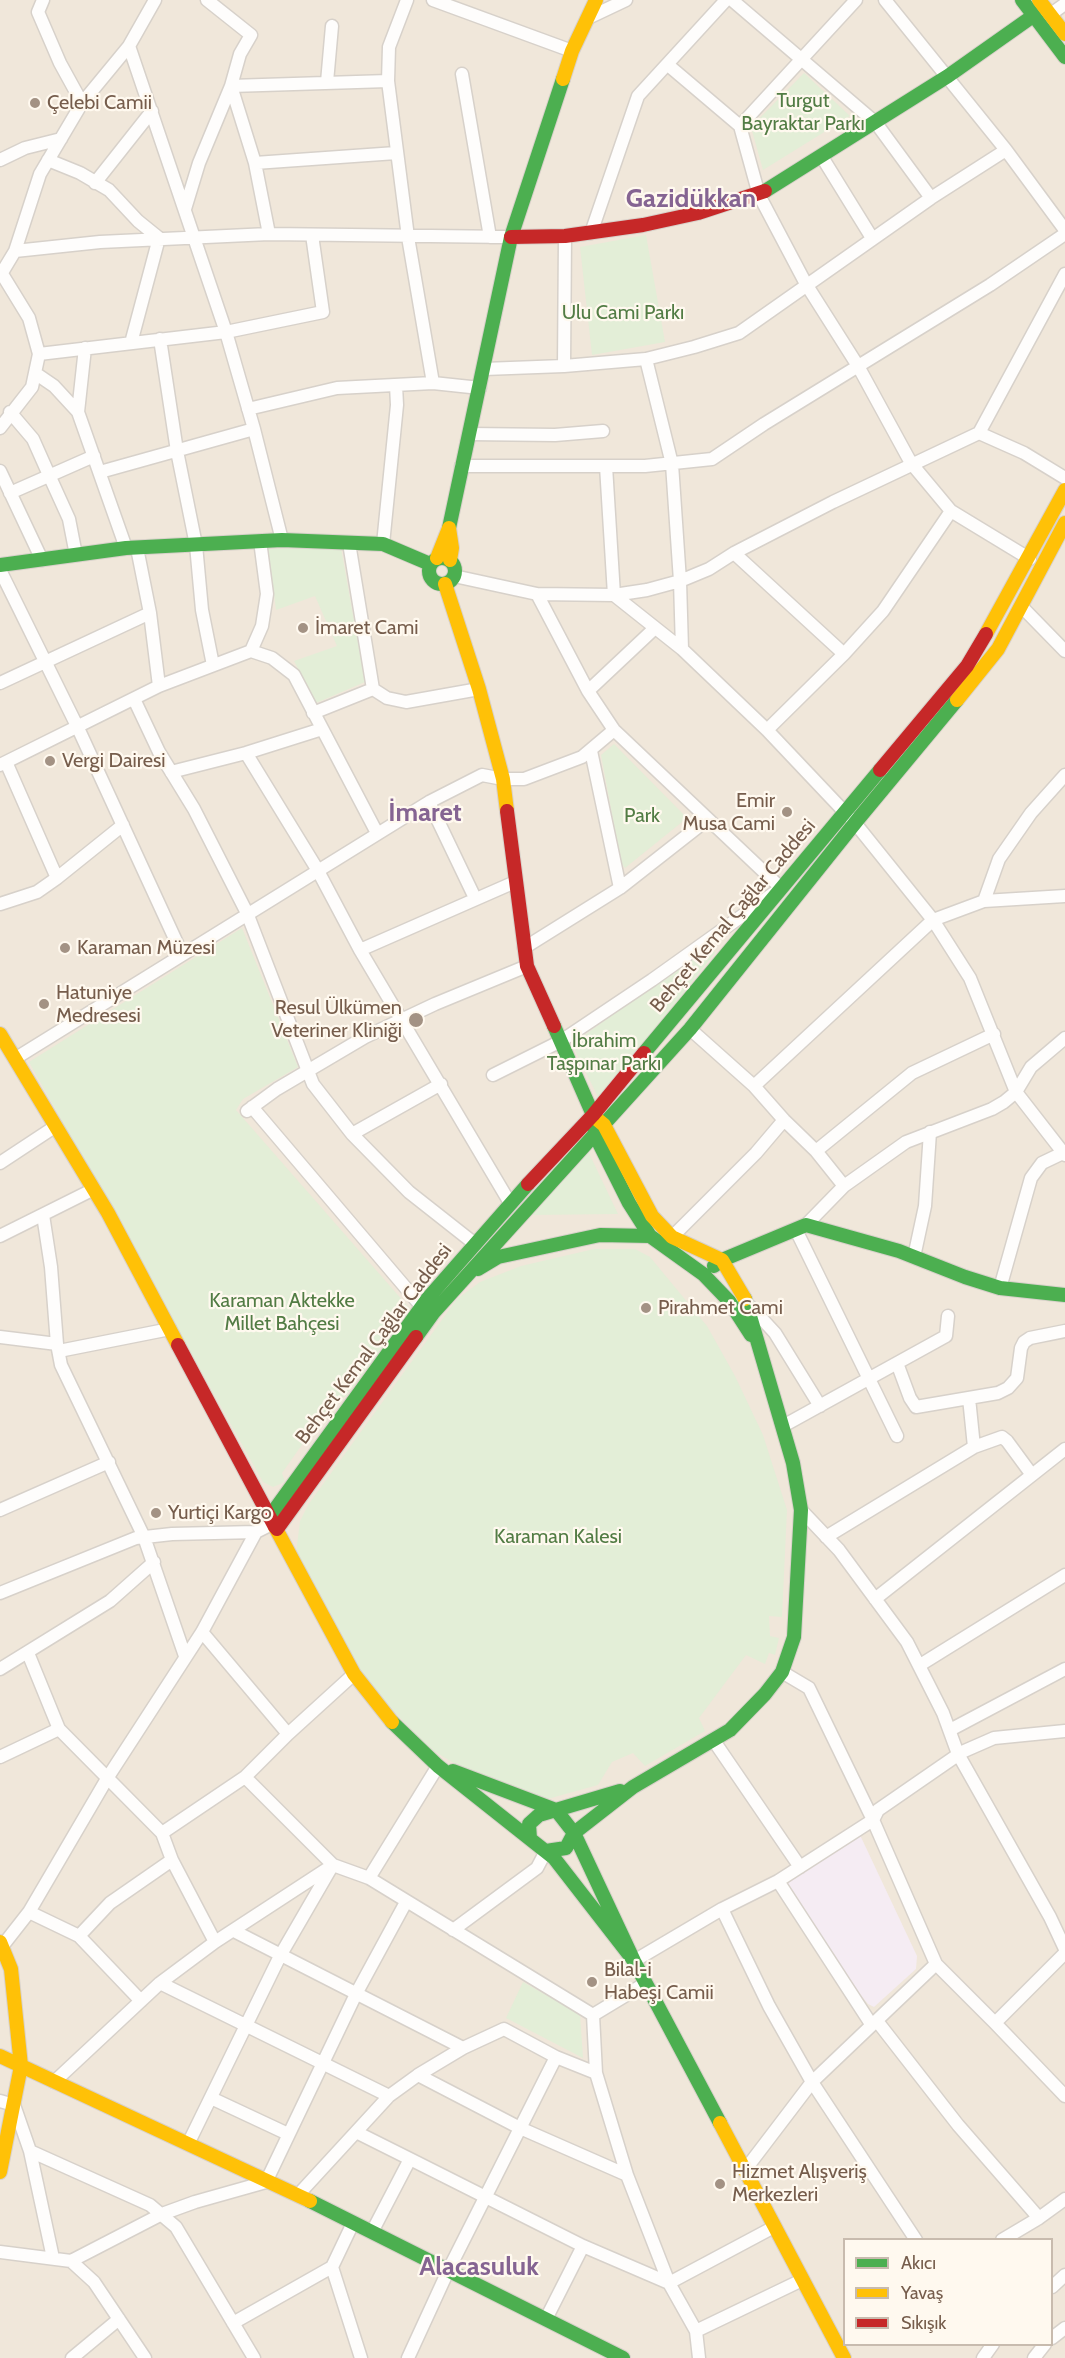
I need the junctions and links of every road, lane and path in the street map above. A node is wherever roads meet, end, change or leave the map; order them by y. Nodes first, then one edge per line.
1 (43, 0) edge
2 (155, 0) edge
3 (207, 0) edge
4 (407, 0) edge
5 (433, 0) edge
6 (596, 0) edge
7 (626, 0) edge
8 (726, 0) edge
9 (732, 0) edge
10 (856, 0) edge
11 (885, 0) edge
12 (1022, 0) edge
13 (1042, 1) edge
14 (1065, 4) edge
15 (1050, 15) junction
16 (1034, 17) junction
17 (588, 18) junction
18 (332, 26) dead end
19 (1065, 34) edge
20 (129, 46) junction
21 (572, 51) junction
22 (1065, 57) edge
23 (802, 59) junction
24 (668, 65) junction
25 (462, 74) dead end
26 (948, 76) junction
27 (388, 81) junction
28 (327, 82) junction
29 (231, 86) junction
30 (82, 103) junction
31 (152, 111) junction
32 (876, 123) junction
33 (740, 126) junction
34 (61, 139) junction
35 (1006, 150) junction
36 (396, 153) junction
37 (822, 157) junction
38 (0, 160) edge
39 (48, 160) junction
40 (255, 164) junction
41 (95, 183) junction
42 (759, 195) junction
43 (931, 198) junction
44 (185, 208) junction
45 (1065, 232) edge
46 (591, 233) junction
47 (269, 234) junction
48 (312, 235) junction
49 (565, 236) junction
50 (195, 237) junction
51 (408, 237) junction
52 (490, 237) junction
53 (511, 237) junction
54 (159, 238) junction
55 (872, 238) junction
56 (15, 251) junction
57 (1065, 274) edge
58 (1, 275) edge
59 (806, 284) junction
60 (226, 332) junction
61 (160, 339) junction
62 (131, 343) junction
63 (85, 348) junction
64 (39, 354) junction
65 (646, 359) junction
66 (564, 366) junction
67 (858, 366) junction
68 (484, 369) junction
69 (35, 373) junction
70 (433, 383) junction
71 (396, 386) junction
72 (480, 388) junction
73 (248, 409) junction
74 (10, 412) junction
75 (78, 412) junction
76 (0, 428) edge
77 (254, 429) junction
78 (603, 432) dead end
79 (980, 433) junction
80 (470, 434) junction
81 (177, 451) junction
82 (94, 456) junction
83 (913, 464) junction
84 (462, 465) junction
85 (672, 465) junction
86 (606, 466) junction
87 (0, 471) edge
88 (100, 472) junction
89 (50, 475) junction
90 (1065, 478) edge
91 (1065, 490) edge
92 (10, 493) junction
93 (951, 511) junction
94 (1065, 523) edge
95 (282, 540) junction
96 (260, 541) junction
97 (349, 543) junction
98 (196, 544) junction
99 (383, 544) junction
100 (132, 548) junction
101 (734, 553) junction
102 (76, 555) junction
103 (1030, 559) junction
104 (42, 560) junction
105 (439, 561) junction
106 (0, 568) edge
107 (450, 580) junction
108 (680, 581) junction
109 (537, 594) junction
110 (614, 595) junction
111 (1022, 607) junction
112 (150, 613) junction
113 (656, 628) junction
114 (682, 649) junction
115 (251, 651) junction
116 (1065, 651) edge
117 (844, 654) junction
118 (46, 661) junction
119 (213, 665) junction
120 (0, 683) edge
121 (159, 686) junction
122 (373, 689) junction
123 (479, 689) junction
124 (588, 691) junction
125 (134, 699) junction
126 (313, 713) junction
127 (78, 728) junction
128 (322, 729) junction
129 (614, 730) junction
130 (767, 730) junction
131 (591, 751) junction
132 (246, 753) junction
133 (3, 763) edge
134 (171, 772) junction
135 (1065, 775) edge
136 (503, 779) junction
137 (429, 802) junction
138 (844, 812) junction
139 (708, 819) junction
140 (855, 823) junction
141 (123, 825) junction
142 (377, 833) junction
143 (317, 869) junction
144 (57, 878) junction
145 (515, 882) junction
146 (620, 888) junction
147 (781, 888) junction
148 (1065, 896) edge
149 (475, 898) junction
150 (984, 901) junction
151 (0, 904) edge
152 (247, 913) junction
153 (933, 920) junction
154 (524, 948) junction
155 (360, 950) junction
156 (182, 954) junction
157 (527, 966) junction
158 (400, 1020) junction
159 (690, 1029) junction
160 (0, 1034) edge
161 (994, 1034) junction
162 (1065, 1038) edge
163 (561, 1041) junction
164 (16, 1058) junction
165 (309, 1070) junction
166 (493, 1076) dead end
167 (441, 1084) junction
168 (754, 1086) junction
169 (1016, 1092) junction
170 (593, 1115) junction
171 (784, 1120) junction
172 (56, 1126) junction
173 (599, 1130) junction
174 (930, 1132) junction
175 (352, 1134) junction
176 (816, 1151) junction
177 (1064, 1153) edge
178 (0, 1163) edge
179 (844, 1186) junction
180 (94, 1190) junction
181 (510, 1203) junction
182 (43, 1215) junction
183 (801, 1227) junction
184 (0, 1236) edge
185 (650, 1236) junction
186 (672, 1237) junction
187 (475, 1244) junction
188 (914, 1257) junction
189 (722, 1260) junction
190 (703, 1274) junction
191 (467, 1275) junction
192 (1000, 1288) junction
193 (1065, 1295) edge
194 (746, 1301) junction
195 (422, 1307) junction
196 (948, 1316) dead end
197 (170, 1329) junction
198 (1065, 1331) edge
199 (0, 1337) edge
200 (58, 1347) junction
201 (762, 1353) junction
202 (897, 1363) junction
203 (869, 1379) junction
204 (969, 1398) junction
205 (820, 1406) junction
206 (783, 1426) junction
207 (897, 1436) dead end
208 (974, 1447) junction
209 (1065, 1449) edge
210 (109, 1461) junction
211 (1032, 1475) junction
212 (0, 1510) edge
213 (801, 1510) junction
214 (273, 1523) junction
215 (256, 1532) junction
216 (144, 1536) junction
217 (826, 1537) junction
218 (154, 1562) junction
219 (1065, 1575) edge
220 (0, 1593) edge
221 (875, 1599) junction
222 (202, 1632) junction
223 (28, 1653) junction
224 (186, 1656) junction
225 (920, 1665) junction
226 (0, 1669) edge
227 (1065, 1669) edge
228 (782, 1672) junction
229 (354, 1674) junction
230 (59, 1729) junction
231 (950, 1730) junction
232 (1065, 1731) edge
233 (288, 1734) junction
234 (714, 1741) junction
235 (958, 1755) junction
236 (0, 1756) edge
237 (438, 1766) junction
238 (108, 1777) junction
239 (245, 1778) junction
240 (633, 1787) junction
241 (556, 1810) junction
242 (873, 1820) junction
243 (162, 1833) junction
244 (574, 1833) junction
245 (530, 1839) junction
246 (546, 1851) junction
247 (172, 1860) junction
248 (333, 1865) junction
249 (800, 1867) junction
250 (369, 1878) junction
251 (778, 1881) junction
252 (406, 1902) junction
253 (722, 1909) junction
254 (29, 1911) junction
255 (453, 1930) junction
256 (234, 1931) junction
257 (79, 1936) junction
258 (215, 1942) junction
259 (1, 1946) edge
260 (1065, 1951) edge
261 (280, 1956) junction
262 (634, 1961) junction
263 (936, 1964) junction
264 (160, 1983) junction
265 (646, 1983) junction
266 (356, 1994) junction
267 (141, 2001) junction
268 (593, 2015) junction
269 (874, 2023) junction
270 (995, 2023) junction
271 (246, 2026) junction
272 (463, 2048) junction
273 (0, 2056) edge
274 (556, 2057) junction
275 (323, 2064) junction
276 (21, 2066) junction
277 (596, 2073) junction
278 (418, 2075) junction
279 (54, 2082) junction
280 (812, 2082) junction
281 (388, 2096) junction
282 (1065, 2096) edge
283 (211, 2098) junction
284 (7, 2103) edge
285 (520, 2128) junction
286 (356, 2132) junction
287 (288, 2134) junction
288 (188, 2144) junction
289 (30, 2151) junction
290 (410, 2159) junction
291 (745, 2170) junction
292 (0, 2172) edge
293 (627, 2175) junction
294 (266, 2182) junction
295 (298, 2195) junction
296 (484, 2198) junction
297 (1065, 2199) edge
298 (162, 2214) junction
299 (1039, 2218) junction
300 (353, 2223) junction
301 (774, 2227) junction
302 (372, 2232) junction
303 (915, 2238) edge
304 (1005, 2238) edge
305 (583, 2246) junction
306 (0, 2252) edge
307 (53, 2258) junction
308 (71, 2261) junction
309 (332, 2267) junction
310 (448, 2271) junction
311 (1065, 2275) edge
312 (802, 2280) junction
313 (669, 2283) junction
314 (1053, 2286) edge
315 (119, 2319) junction
316 (546, 2319) junction
317 (233, 2323) junction
318 (1065, 2328) edge
319 (696, 2331) junction
320 (1053, 2337) edge
321 (840, 2341) edge
322 (1043, 2346) edge
323 (72, 2358) edge
324 (145, 2358) edge
325 (254, 2358) edge
326 (361, 2358) edge
327 (408, 2358) edge
328 (623, 2358) edge
329 (699, 2358) edge
330 (842, 2358) edge
331 (1034, 2358) edge

1 - 30 street
2 - 20 street
3 - 29 street
4 - 27 street
5 - 21 street
6 - 17 main road
7 - 17 street
8 - 24 street
9 - 23 street
10 - 23 street
11 - 26 street
12 - 16 main road
13 - 15 main road
13 - 16 street
14 - 15 street
15 - 16 street
15 - 19 main road
16 - 22 main road
16 - 26 main road
17 - 21 main road
18 - 28 street
20 - 30 street
20 - 31 street
21 - 53 main road
23 - 32 street
23 - 33 street
24 - 33 street
24 - 46 street
25 - 52 street
26 - 32 main road
26 - 35 street
27 - 28 street
27 - 36 street
28 - 29 street
29 - 40 street
29 - 44 street
30 - 34 street
31 - 41 street
31 - 44 street
32 - 37 main road
32 - 43 street
33 - 42 street
34 - 38 street
34 - 39 street
35 - 43 street
35 - 45 street
36 - 40 street
36 - 51 street
37 - 42 main road
37 - 55 street
39 - 41 street
39 - 56 street
40 - 47 street
41 - 54 street
42 - 46 main road
42 - 59 street
43 - 55 street
44 - 50 street
45 - 67 street
46 - 49 main road
47 - 48 street
47 - 50 street
48 - 51 street
48 - 60 street
49 - 53 main road
49 - 66 street
50 - 54 street
50 - 60 street
51 - 52 street
51 - 70 street
52 - 53 street
53 - 68 main road
54 - 56 street
54 - 62 street
55 - 59 street
56 - 58 street
57 - 79 street
58 - 64 street
59 - 65 street
59 - 67 street
60 - 61 street
60 - 73 street
61 - 62 street
61 - 81 street
62 - 63 street
63 - 64 street
63 - 75 street
64 - 69 street
65 - 66 street
65 - 85 street
66 - 68 street
67 - 83 street
67 - 85 street
68 - 72 main road
69 - 74 street
69 - 75 street
70 - 71 street
70 - 72 street
71 - 73 street
71 - 99 street
72 - 80 main road
73 - 77 street
74 - 76 street
74 - 89 street
75 - 82 street
77 - 81 street
77 - 95 street
78 - 80 street
79 - 83 street
79 - 90 street
80 - 84 main road
81 - 88 street
81 - 98 street
82 - 88 street
82 - 89 street
83 - 93 street
83 - 101 street
84 - 86 street
84 - 105 main road
85 - 86 street
85 - 108 street
86 - 110 street
87 - 92 street
88 - 100 street
89 - 92 street
89 - 102 street
91 - 103 main road, Behçet Kemal Çağlar Caddesi
92 - 104 street
93 - 103 street
93 - 117 street
94 - 111 main road, Behçet Kemal Çağlar Caddesi
95 - 96 main road
95 - 97 main road
96 - 98 main road
96 - 115 street
97 - 99 main road
97 - 122 street
98 - 100 main road
98 - 119 street
99 - 105 main road
100 - 102 main road
100 - 112 street
101 - 108 street
101 - 117 street
102 - 104 main road
103 - 138 main road, Behçet Kemal Çağlar Caddesi
104 - 106 main road
105 - 107 main road
105 - 107 main road
106 - 118 street
107 - 109 street
107 - 123 main road
108 - 110 street
108 - 114 street
109 - 110 street
109 - 124 street
110 - 113 street
111 - 116 street
111 - 140 main road, Behçet Kemal Çağlar Caddesi
112 - 118 street
112 - 121 street
113 - 114 street
113 - 124 street
114 - 130 street
115 - 119 street
115 - 126 street
117 - 130 street
118 - 120 street
118 - 127 street
119 - 121 street
121 - 125 street
122 - 123 street
122 - 126 street
123 - 136 main road
124 - 129 street
125 - 127 street
125 - 134 street
126 - 128 street
127 - 133 street
127 - 141 street
128 - 132 street
128 - 142 street
129 - 131 street
129 - 139 street
130 - 138 street
131 - 136 street
131 - 146 street
132 - 134 street
132 - 143 street
133 - 144 street
134 - 152 street
135 - 150 street
136 - 137 street
136 - 145 main road
137 - 142 street
137 - 149 street
138 - 140 street
138 - 147 main road, Behçet Kemal Çağlar Caddesi
139 - 146 street
139 - 147 street
140 - 153 street
140 - 159 main road, Behçet Kemal Çağlar Caddesi
141 - 144 street
141 - 156 street
142 - 143 street
143 - 152 street
143 - 155 street
144 - 151 street
145 - 149 street
145 - 154 main road
146 - 154 street
147 - 163 street
147 - 170 main road, Behçet Kemal Çağlar Caddesi
148 - 150 street
149 - 155 street
150 - 153 street
152 - 156 street
152 - 165 street
153 - 161 street
153 - 168 street
154 - 157 main road
155 - 158 street
156 - 164 street
157 - 158 street
157 - 163 main road
158 - 165 street
158 - 167 street
159 - 168 street
159 - 173 main road, Behçet Kemal Çağlar Caddesi
160 - 164 main road
161 - 169 street
161 - 176 street
162 - 169 street
163 - 166 street
163 - 170 main road
164 - 172 main road
165 - 175 street
165 - 195 street
167 - 175 street
167 - 181 street
168 - 171 street
169 - 174 street
169 - 177 street
170 - 173 main road
170 - 181 main road, Behçet Kemal Çağlar Caddesi
171 - 176 street
171 - 186 street
172 - 178 street
172 - 180 main road
173 - 185 main road
173 - 186 main road
173 - 191 main road, Behçet Kemal Çağlar Caddesi
174 - 179 street
174 - 188 street
175 - 187 street
176 - 179 street
177 - 192 street
179 - 183 street
180 - 182 street
180 - 197 main road
181 - 187 main road, Behçet Kemal Çağlar Caddesi
182 - 184 street
182 - 200 street
183 - 188 main road
183 - 189 main road
183 - 203 street
185 - 190 main road
185 - 191 main road
186 - 189 main road
187 - 195 main road, Behçet Kemal Çağlar Caddesi
188 - 192 main road
189 - 190 main road
189 - 194 main road
190 - 201 main road
191 - 214 main road, Behçet Kemal Çağlar Caddesi
192 - 193 main road
194 - 201 main road
194 - 205 street
195 - 214 main road, Behçet Kemal Çağlar Caddesi
196 - 202 street
197 - 200 street
197 - 214 main road
198 - 204 street
199 - 200 street
200 - 210 street
201 - 206 main road
202 - 203 street
202 - 204 street
203 - 205 street
203 - 207 street
204 - 208 street
205 - 206 street
206 - 213 main road
208 - 211 street
208 - 217 street
209 - 211 street
210 - 212 street
210 - 216 street
211 - 221 street
213 - 217 street
213 - 228 main road
214 - 215 street
214 - 229 main road
215 - 216 street
215 - 222 street
216 - 218 street
216 - 220 street
217 - 221 street
218 - 223 street
218 - 224 street
219 - 225 street
221 - 225 street
222 - 224 street
222 - 233 street
223 - 226 street
223 - 230 street
224 - 238 street
225 - 231 street
227 - 231 street
228 - 234 main road
228 - 242 street
229 - 233 street
229 - 237 main road
230 - 236 street
230 - 238 street
231 - 235 street
232 - 235 street
233 - 239 street
234 - 240 main road
234 - 249 street
235 - 242 street
235 - 260 street
237 - 241 main road
237 - 245 main road
237 - 250 street
238 - 243 street
238 - 254 street
239 - 243 street
239 - 248 street
240 - 241 main road
240 - 244 main road
241 - 244 main road
241 - 245 main road
242 - 249 street
242 - 263 street
243 - 247 street
244 - 246 main road
244 - 262 main road
245 - 246 main road
246 - 255 street
246 - 262 main road
247 - 257 street
247 - 258 street
248 - 250 street
248 - 256 street
248 - 261 street
249 - 251 street
250 - 252 street
251 - 253 street
251 - 269 street
252 - 255 street
252 - 266 street
253 - 262 street
253 - 280 street
254 - 257 street
254 - 259 street
255 - 268 street
256 - 258 street
256 - 261 street
257 - 267 street
258 - 264 street
259 - 276 main road
260 - 270 street
261 - 266 street
261 - 271 street
262 - 265 main road
263 - 269 street
263 - 270 street
264 - 267 street
264 - 271 street
265 - 268 street
265 - 291 main road
266 - 272 street
266 - 275 street
267 - 279 street
268 - 277 street
269 - 280 street
269 - 299 street
270 - 282 street
271 - 275 street
271 - 283 street
272 - 274 street
272 - 278 street
273 - 276 main road
274 - 277 street
274 - 285 street
275 - 281 street
275 - 287 street
276 - 279 main road
276 - 284 main road
277 - 293 street
278 - 281 street
278 - 285 street
279 - 288 main road
280 - 291 street
280 - 303 street
281 - 286 street
283 - 287 street
283 - 288 street
284 - 289 street
284 - 292 main road
285 - 293 street
285 - 296 street
286 - 290 street
286 - 295 street
287 - 294 street
288 - 294 main road
289 - 298 street
289 - 307 street
290 - 296 street
290 - 302 street
291 - 301 main road
293 - 313 street
294 - 295 main road
294 - 298 street
295 - 300 main road
296 - 305 street
296 - 310 street
297 - 299 street
298 - 308 street
298 - 317 street
299 - 304 street
300 - 302 main road
300 - 309 street
301 - 312 main road
301 - 313 street
302 - 310 main road
305 - 313 street
305 - 316 street
306 - 307 street
307 - 308 street
308 - 315 street
309 - 317 street
309 - 326 street
310 - 316 main road
310 - 327 street
311 - 314 street
312 - 319 street
312 - 321 main road
313 - 319 street
315 - 323 street
315 - 324 street
316 - 328 main road
317 - 325 street
318 - 320 street
319 - 329 street
321 - 330 main road
322 - 331 street

